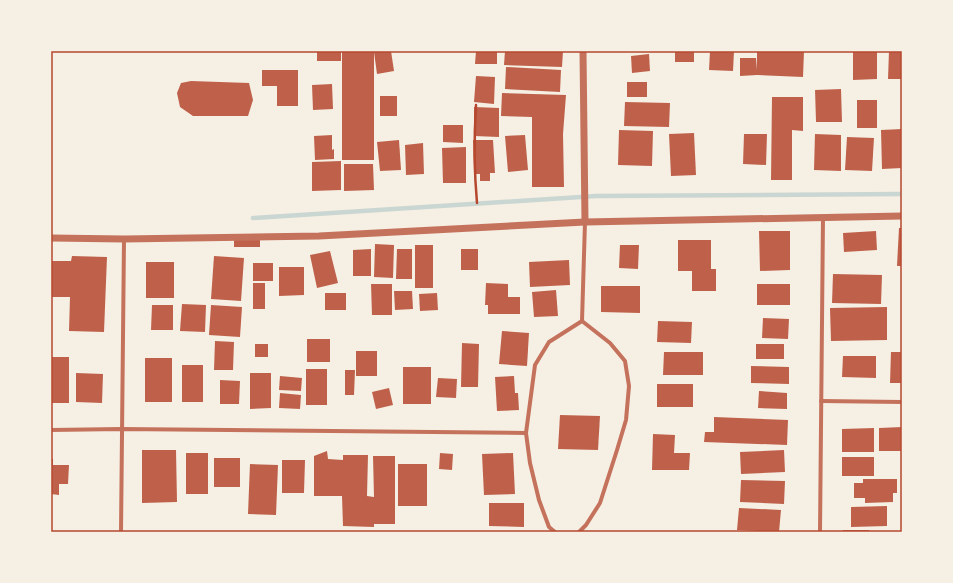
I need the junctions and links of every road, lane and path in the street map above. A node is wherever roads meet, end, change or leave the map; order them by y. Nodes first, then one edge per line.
1 (583, 51) edge
2 (476, 105) dead end
3 (477, 203) dead end
4 (902, 216) edge
5 (823, 217) junction
6 (585, 222) junction
7 (51, 238) edge
8 (124, 238) junction
9 (582, 321) junction
10 (821, 401) junction
11 (902, 402) edge
12 (122, 429) junction
13 (51, 430) edge
14 (526, 433) junction
15 (121, 532) edge
16 (555, 532) edge
17 (579, 532) edge
18 (820, 532) edge

1 - 6 street
2 - 3 path
4 - 5 street
5 - 6 street
5 - 10 street
6 - 8 street
6 - 9 street
7 - 8 street
8 - 12 street
9 - 14 street
9 - 17 street
10 - 11 street
10 - 18 street
12 - 13 street
12 - 14 street
12 - 15 street
14 - 16 street

